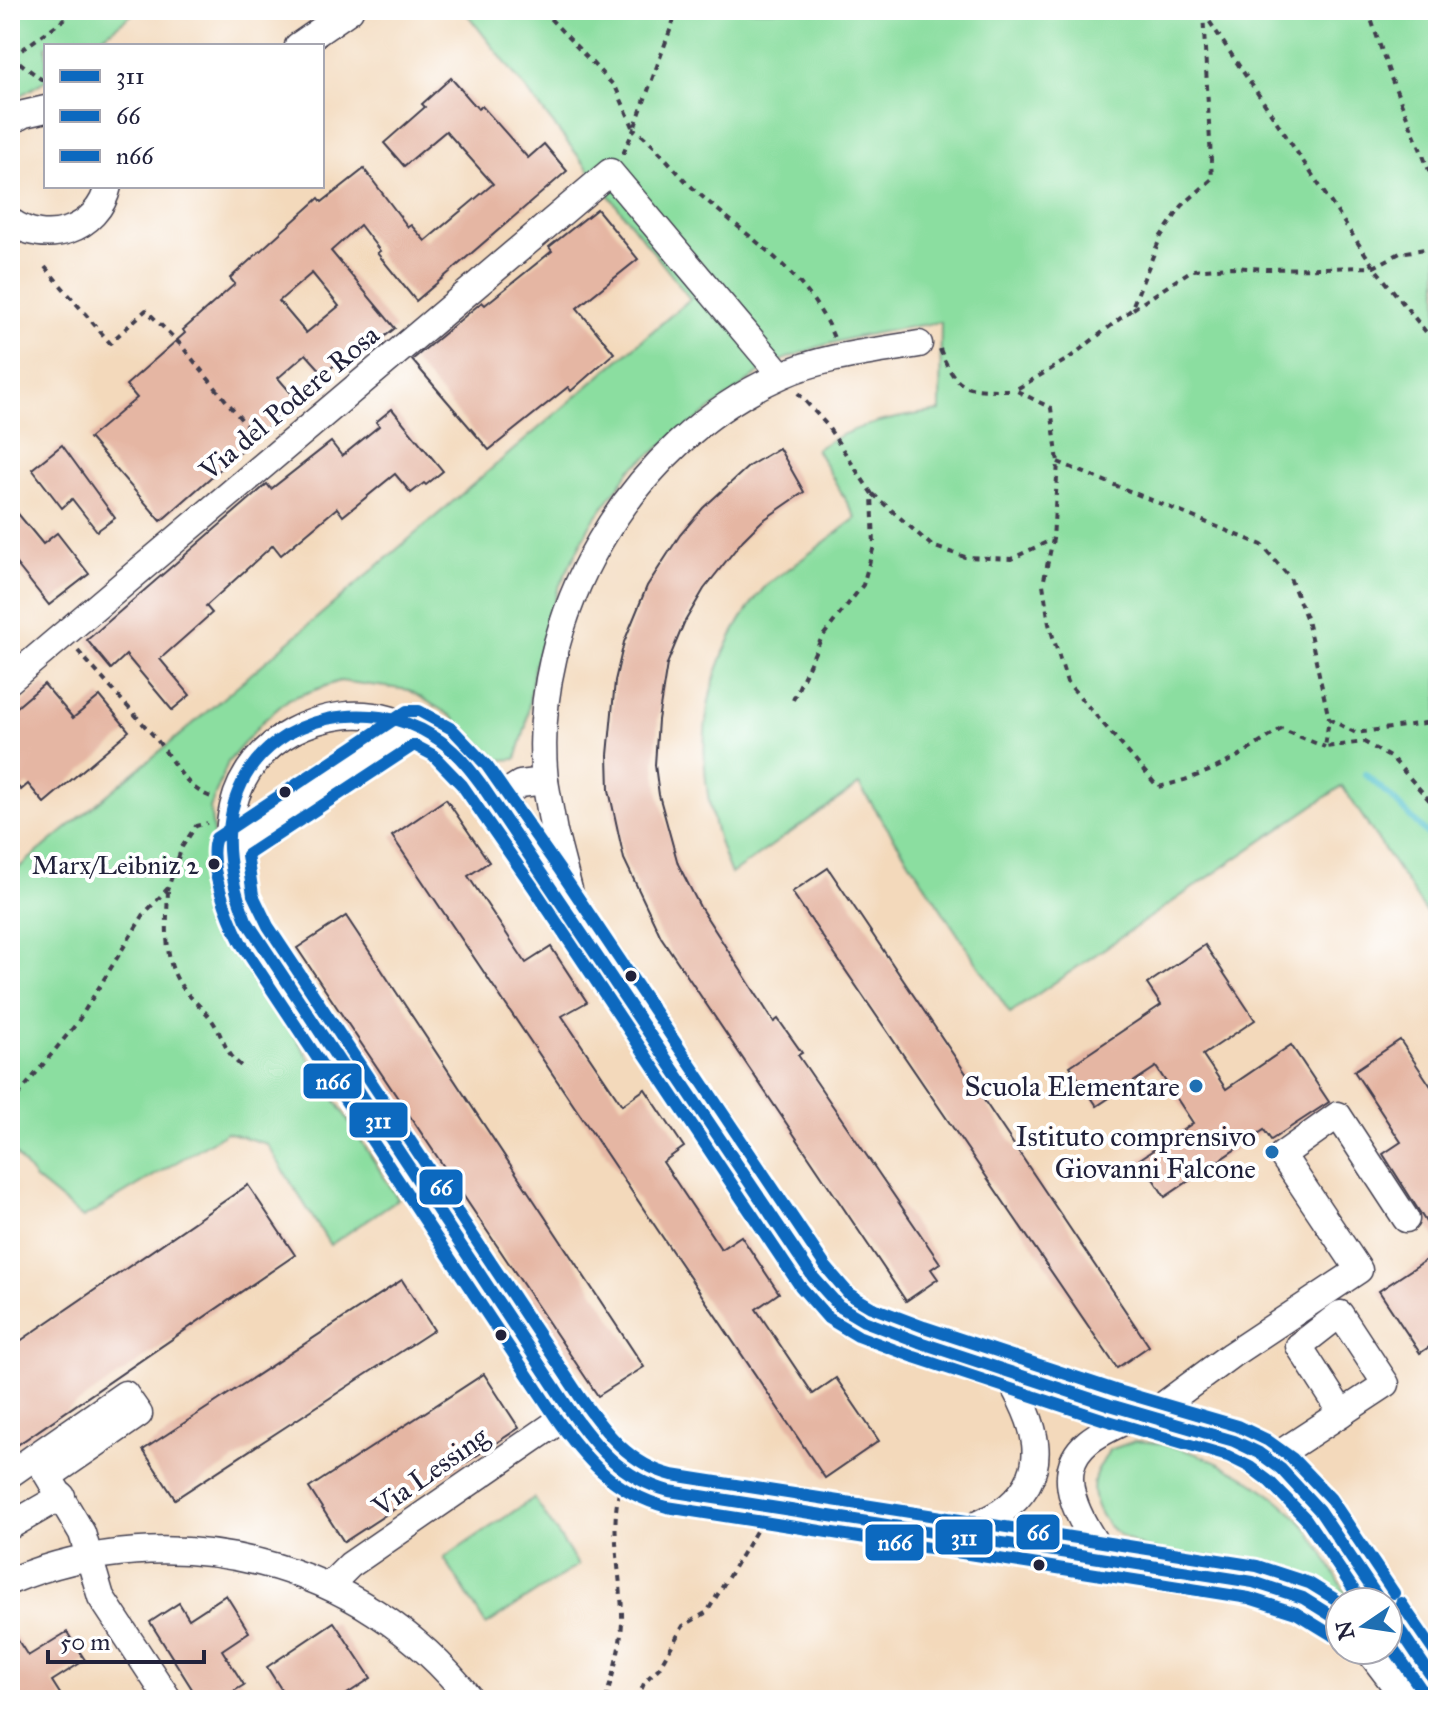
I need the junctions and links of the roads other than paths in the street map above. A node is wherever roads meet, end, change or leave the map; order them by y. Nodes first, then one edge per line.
1 (350, 10) edge
2 (301, 44) edge
3 (44, 109) edge
4 (10, 122) edge
5 (107, 188) edge
6 (10, 221) edge
7 (919, 344) road end
8 (781, 375) junction
9 (10, 680) edge
10 (413, 726) junction
11 (545, 781) junction
12 (492, 802) junction
13 (229, 847) junction
14 (579, 927) junction
15 (1406, 1219) dead end
16 (1004, 1370) junction
17 (572, 1412) junction
18 (1342, 1413) dead end
19 (1147, 1414) junction
20 (1270, 1460) junction
21 (10, 1474) edge
22 (49, 1476) junction
23 (10, 1526) edge
24 (956, 1534) junction
25 (89, 1558) junction
26 (1105, 1558) junction
27 (10, 1581) edge
28 (329, 1586) junction
29 (1370, 1586) edge
30 (1324, 1611) edge
31 (1404, 1636) edge
32 (1375, 1666) edge
33 (1438, 1686) edge
34 (1384, 1688) edge
35 (169, 1700) edge
36 (471, 1700) edge
37 (1406, 1700) edge

1 - 2 street
3 - 4 street
5 - 6 street
7 - 8 street
8 - 9 street, Via del Podere Rosa
8 - 11 street
10 - 12 street
10 - 13 street
10 - 13 street
11 - 12 street
11 - 14 street
12 - 14 street
13 - 17 street
14 - 16 street
15 - 19 street
16 - 19 street
16 - 24 street
17 - 24 street
17 - 28 street, Via Lessing
18 - 20 street
19 - 20 street
19 - 26 street
20 - 29 street
21 - 22 street
22 - 23 street
22 - 25 street
24 - 26 street
25 - 27 street
25 - 28 street
25 - 35 street
26 - 30 street
28 - 36 street
31 - 33 street
32 - 34 street
34 - 37 street

